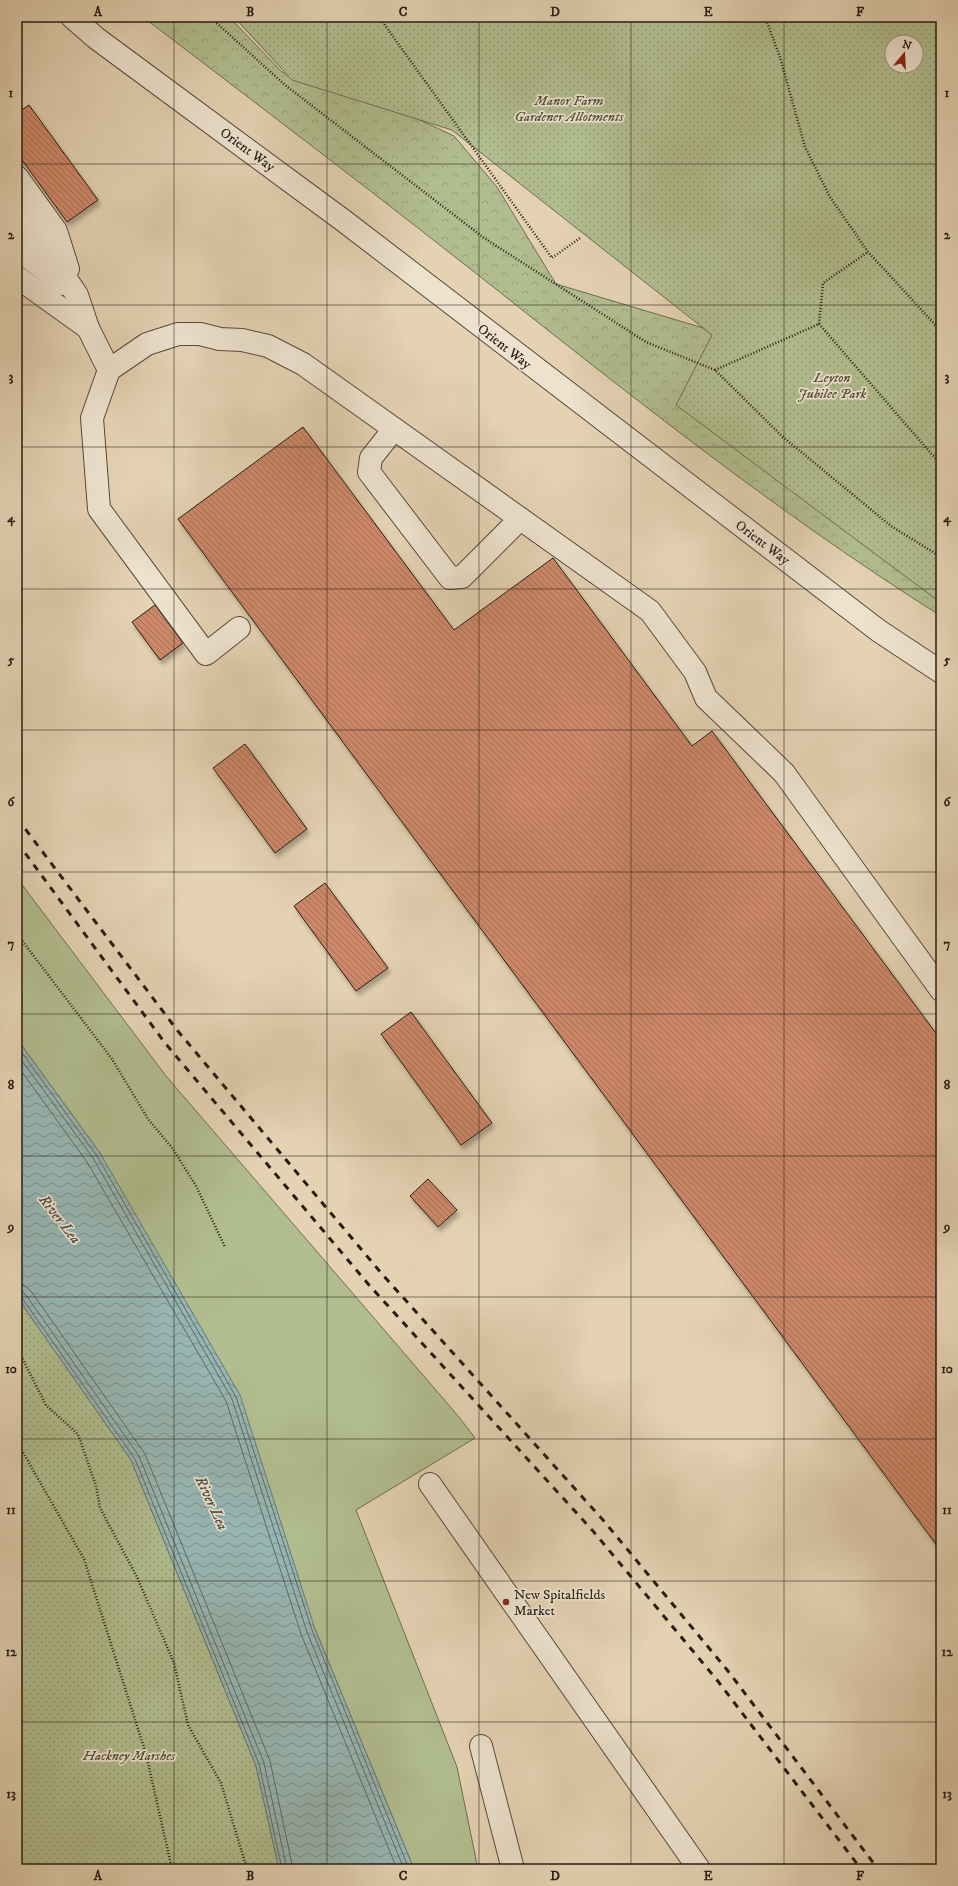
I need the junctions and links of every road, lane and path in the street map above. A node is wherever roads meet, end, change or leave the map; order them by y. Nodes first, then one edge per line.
1 (72, 17) edge
2 (210, 17) edge
3 (379, 17) edge
4 (765, 17) edge
5 (17, 177) edge
6 (17, 207) edge
7 (580, 238) dead end
8 (17, 244) edge
9 (868, 252) junction
10 (17, 277) edge
11 (77, 295) junction
12 (819, 324) junction
13 (88, 328) junction
14 (941, 331) edge
15 (109, 370) junction
16 (715, 370) junction
17 (394, 428) junction
18 (941, 465) edge
19 (520, 519) junction
20 (941, 557) edge
21 (239, 628) dead end
22 (941, 672) edge
23 (17, 934) edge
24 (941, 990) edge
25 (225, 1247) dead end
26 (17, 1348) edge
27 (17, 1442) edge
28 (430, 1484) dead end
29 (481, 1746) dead end
30 (172, 1869) edge
31 (247, 1869) edge
32 (513, 1869) edge
33 (698, 1869) edge

1 - 22 street, Orient Way
2 - 16 path
3 - 7 path
4 - 9 path
5 - 11 street
6 - 11 street
8 - 11 street
9 - 12 path
9 - 14 path
10 - 13 street
11 - 13 street
12 - 16 path
12 - 18 path
13 - 15 street
15 - 17 street
15 - 21 street
16 - 20 path
17 - 19 street
17 - 19 street
19 - 24 street
23 - 25 path
26 - 31 path
27 - 30 path
28 - 33 street
29 - 32 street

